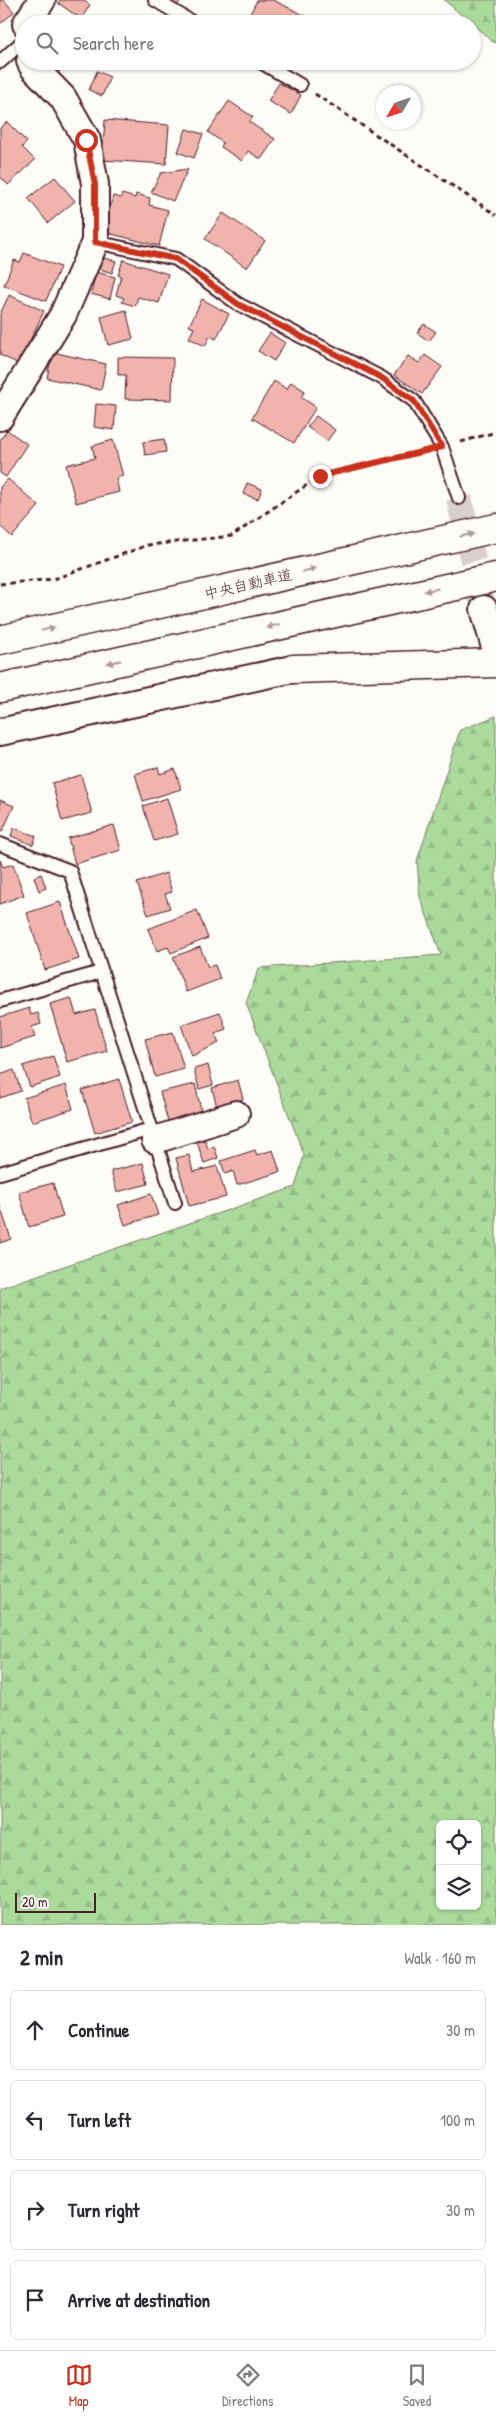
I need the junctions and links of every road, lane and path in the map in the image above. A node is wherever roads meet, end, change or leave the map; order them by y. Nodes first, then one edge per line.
1 (42, 0) edge
2 (155, 0) edge
3 (36, 15) edge
4 (180, 15) edge
5 (15, 50) edge
6 (0, 62) edge
7 (35, 70) edge
8 (274, 70) edge
9 (300, 85) joint
10 (496, 215) edge
11 (95, 242) junction
12 (0, 416) edge
13 (496, 432) edge
14 (442, 447) junction
15 (459, 498) tunnel mouth
16 (496, 528) edge
17 (496, 577) edge
18 (0, 584) edge
19 (484, 609) tunnel mouth
20 (0, 640) edge
21 (496, 652) edge
22 (496, 663) edge
23 (293, 669) joint
24 (0, 688) edge
25 (0, 732) edge
26 (0, 844) edge
27 (101, 972) junction
28 (0, 1001) edge
29 (236, 1114) dead end
30 (153, 1134) junction
31 (0, 1172) edge
32 (175, 1203) dead end

1 - 3 street
2 - 4 lane
5 - 6 lane
7 - 11 street
8 - 9 lane
9 - 10 path
11 - 12 street
11 - 14 lane
13 - 14 path
14 - 15 lane
14 - 18 path
20 -> 16 main road, 中央自動車道
17 -> 24 main road
19 - 21 street
22 - 23 main road
23 - 25 street
26 - 27 lane
27 - 28 lane
27 - 30 lane
29 - 30 street
30 - 31 lane
30 - 32 lane

